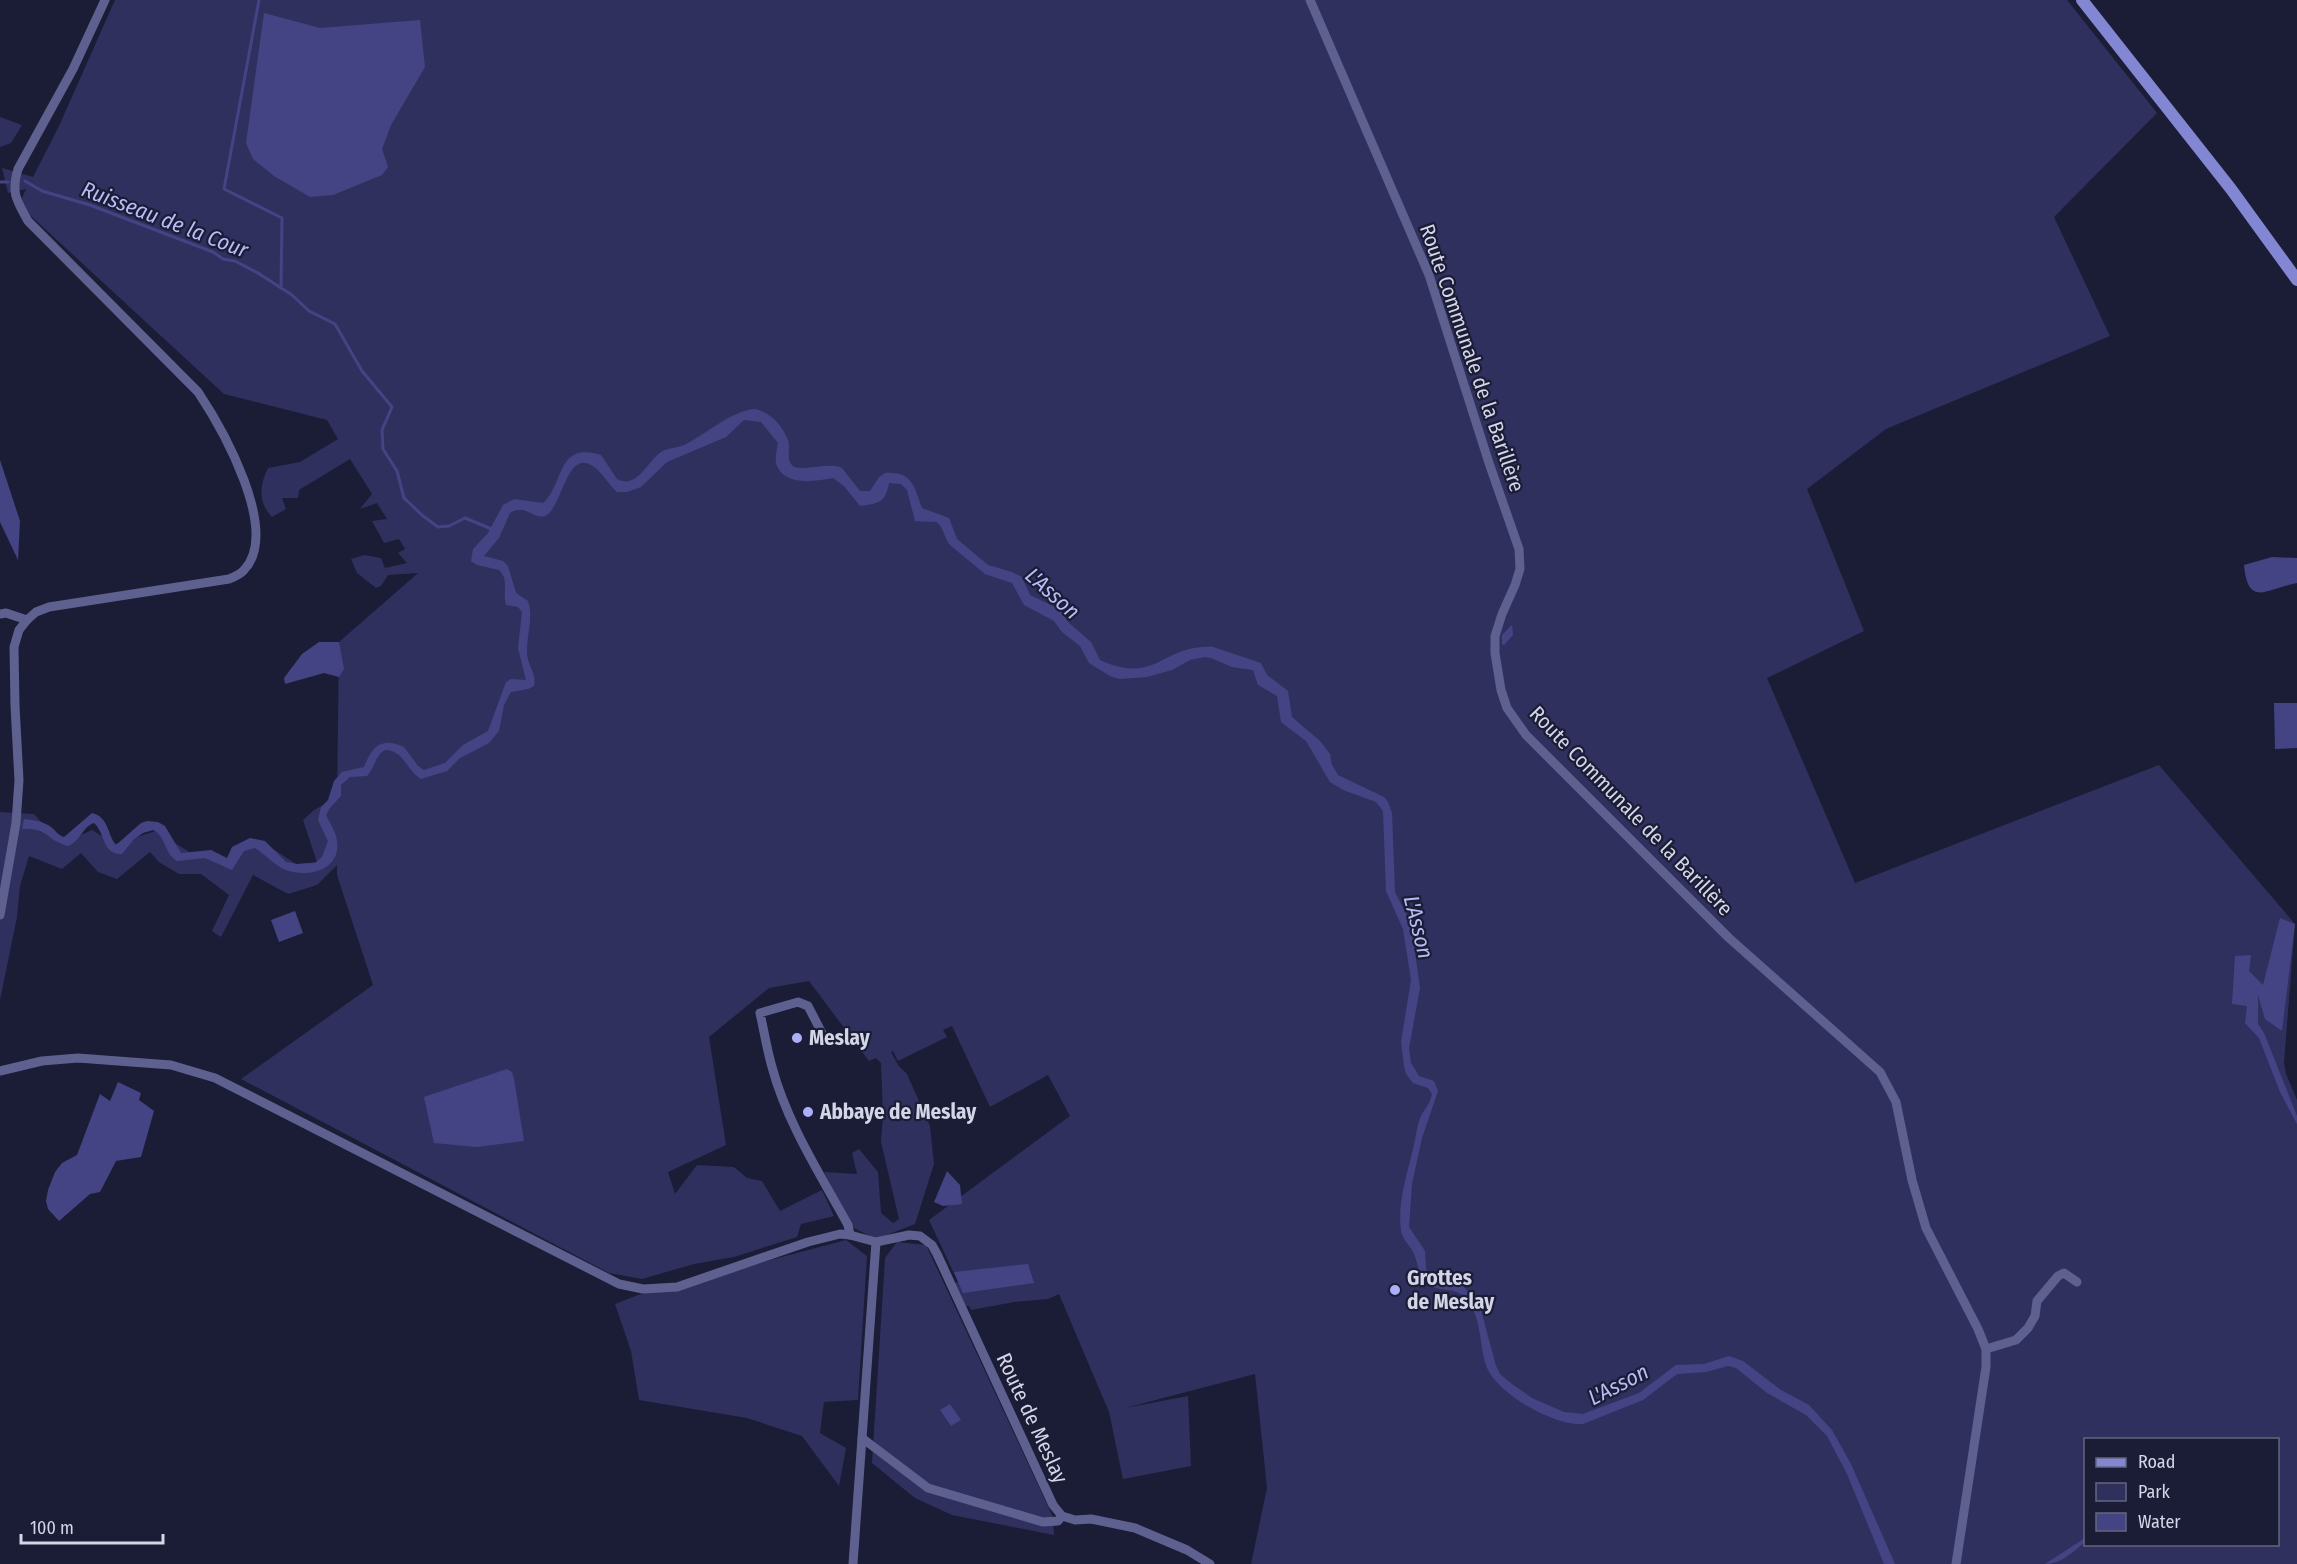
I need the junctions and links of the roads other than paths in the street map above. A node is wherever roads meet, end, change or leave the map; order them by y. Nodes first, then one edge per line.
1 (105, 0) edge
2 (1310, 0) edge
3 (2082, 0) edge
4 (2297, 280) edge
5 (0, 614) edge
6 (27, 620) junction
7 (0, 915) edge
8 (825, 1039) dead end
9 (0, 1071) edge
10 (850, 1235) junction
11 (876, 1242) junction
12 (2077, 1282) dead end
13 (1986, 1349) junction
14 (862, 1438) junction
15 (1062, 1516) junction
16 (854, 1564) edge
17 (1210, 1564) edge
18 (1956, 1564) edge

1 - 6 street
2 - 13 street, Route Communale de la Barillère
3 - 4 main road
5 - 6 street
6 - 7 street
8 - 10 street
9 - 10 street
10 - 11 street
11 - 14 street
11 - 15 street, Route de Meslay
12 - 13 street
13 - 18 street, Route Communale de la Barillère
14 - 15 street
14 - 16 street
15 - 17 street

